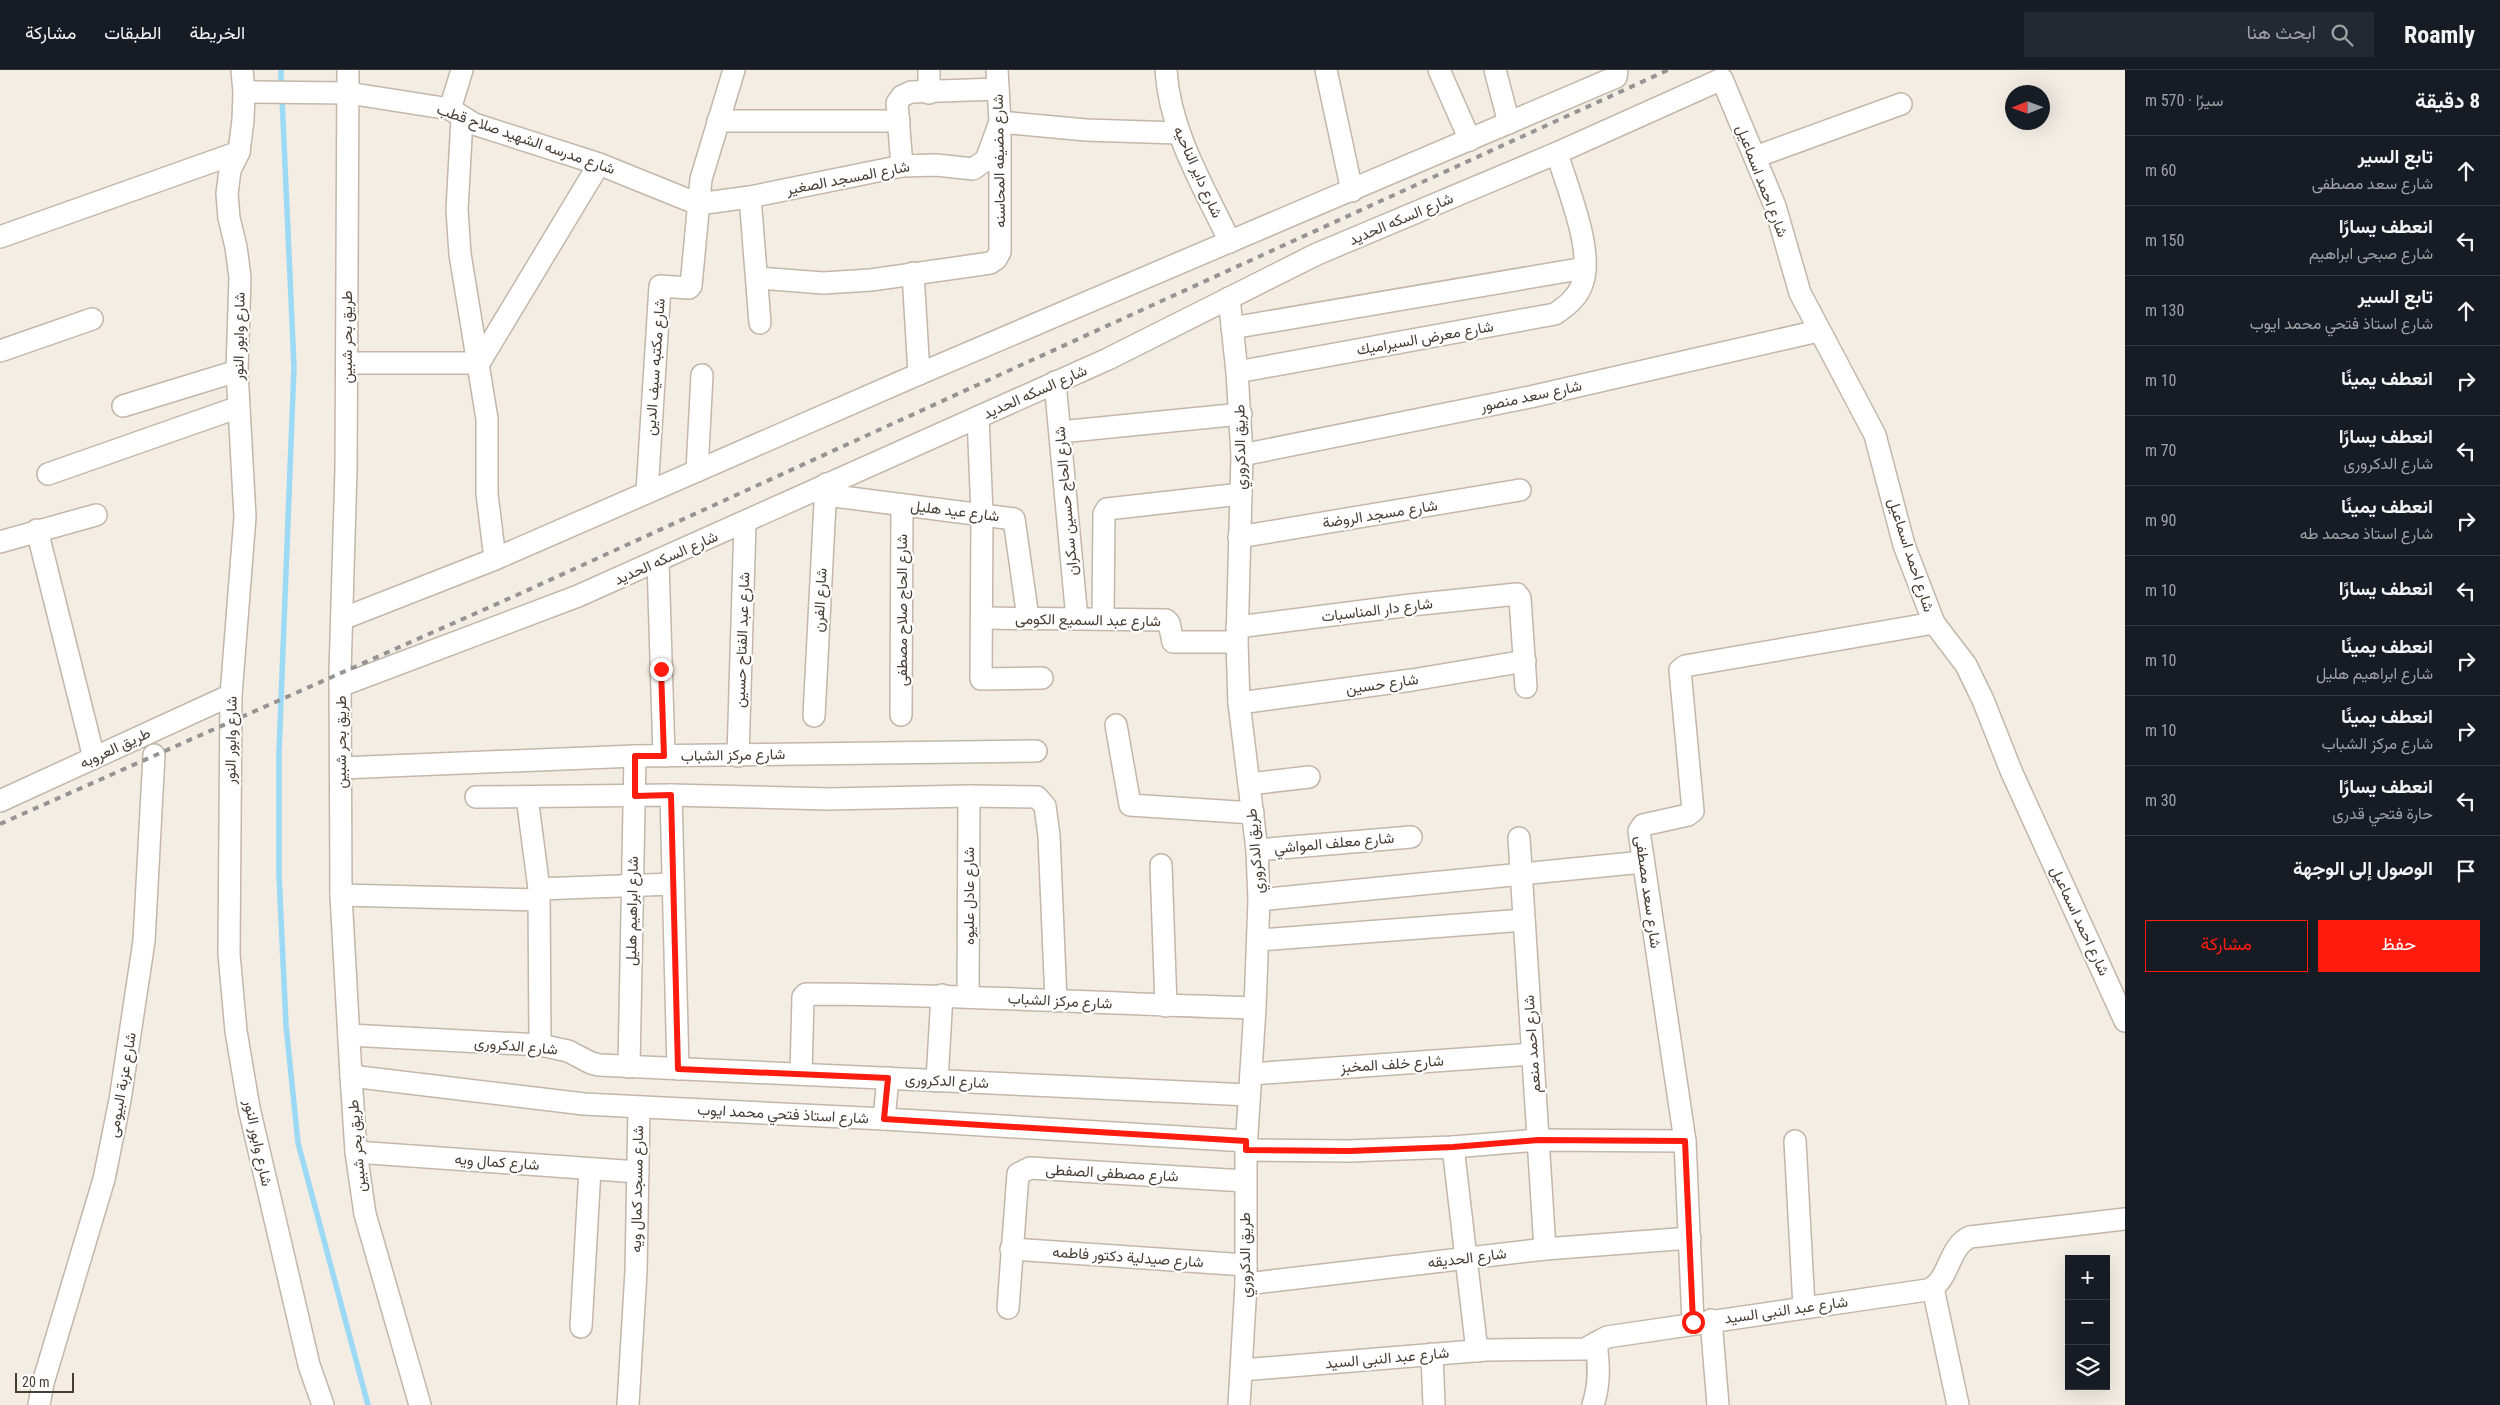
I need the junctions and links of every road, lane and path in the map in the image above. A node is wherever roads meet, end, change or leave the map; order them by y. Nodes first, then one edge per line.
1 (242, 70) edge
2 (348, 70) edge
3 (462, 70) edge
4 (734, 70) edge
5 (929, 70) edge
6 (1166, 70) edge
7 (1326, 70) edge
8 (1439, 70) edge
9 (1495, 70) edge
10 (1616, 73) edge
11 (998, 79) edge
12 (1722, 79) joint
13 (253, 92) junction
14 (348, 93) junction
15 (929, 93) junction
16 (1901, 104) dead end
17 (456, 114) junction
18 (718, 121) junction
19 (899, 121) junction
20 (1000, 122) junction
21 (1509, 123) junction
22 (1178, 133) junction
23 (1470, 140) junction
24 (239, 152) junction
25 (1557, 153) junction
26 (1755, 157) junction
27 (599, 164) junction
28 (902, 166) junction
29 (1352, 191) junction
30 (750, 197) junction
31 (698, 204) junction
32 (0, 237) edge
33 (1230, 242) junction
34 (1585, 268) junction
35 (913, 273) junction
36 (758, 278) junction
37 (1230, 298) junction
38 (92, 320) dead end
39 (760, 323) dead end
40 (1232, 328) junction
41 (1818, 331) junction
42 (0, 352) edge
43 (347, 363) junction
44 (479, 363) junction
45 (237, 371) junction
46 (1237, 372) junction
47 (919, 374) junction
48 (702, 375) dead end
49 (1055, 382) junction
50 (122, 406) dead end
51 (239, 406) junction
52 (1240, 414) junction
53 (978, 417) junction
54 (1060, 432) junction
55 (1242, 455) junction
56 (697, 471) junction
57 (48, 474) dead end
58 (826, 490) junction
59 (1520, 490) dead end
60 (647, 492) junction
61 (1241, 494) junction
62 (902, 505) junction
63 (982, 514) junction
64 (96, 515) dead end
65 (745, 523) junction
66 (37, 530) junction
67 (1239, 537) junction
68 (0, 542) edge
69 (495, 559) junction
70 (658, 561) junction
71 (982, 618) junction
72 (1028, 618) junction
73 (342, 619) junction
74 (1077, 619) junction
75 (1102, 619) junction
76 (1934, 623) junction
77 (1237, 634) junction
78 (1524, 661) junction
79 (1042, 678) dead end
80 (340, 686) junction
81 (1526, 687) dead end
82 (231, 695) junction
83 (1239, 703) junction
84 (901, 715) dead end
85 (814, 716) dead end
86 (1116, 725) dead end
87 (1036, 751) dead end
88 (154, 756) dead end
89 (635, 756) junction
90 (664, 756) junction
91 (738, 756) junction
92 (94, 758) junction
93 (341, 768) junction
94 (1309, 777) dead end
95 (1249, 784) junction
96 (671, 795) junction
97 (635, 796) junction
98 (969, 796) junction
99 (527, 797) junction
100 (476, 798) dead end
101 (0, 801) edge
102 (1253, 813) junction
103 (1411, 837) dead end
104 (1518, 838) dead end
105 (1257, 850) junction
106 (1643, 862) junction
107 (1161, 865) dead end
108 (1521, 876) junction
109 (673, 884) junction
110 (633, 885) junction
111 (538, 894) junction
112 (341, 895) junction
113 (1260, 900) junction
114 (1524, 920) junction
115 (1258, 940) junction
116 (942, 995) junction
117 (968, 996) junction
118 (1056, 1001) junction
119 (1166, 1006) junction
120 (1256, 1008) junction
121 (2125, 1021) edge
122 (349, 1035) junction
123 (540, 1046) junction
124 (1532, 1054) junction
125 (629, 1067) junction
126 (678, 1069) junction
127 (801, 1074) junction
128 (1251, 1074) junction
129 (351, 1076) junction
130 (888, 1078) junction
131 (937, 1080) junction
132 (1249, 1095) junction
133 (639, 1108) junction
134 (884, 1119) junction
135 (1538, 1140) junction
136 (1685, 1141) junction
137 (1795, 1141) dead end
138 (1246, 1146) junction
139 (1453, 1147) junction
140 (356, 1152) junction
141 (590, 1170) junction
142 (638, 1172) junction
143 (1245, 1181) junction
144 (2125, 1220) edge
145 (1690, 1238) junction
146 (1011, 1249) junction
147 (1545, 1249) junction
148 (1465, 1258) junction
149 (1246, 1274) junction
150 (1933, 1288) junction
151 (1804, 1307) junction
152 (1008, 1308) dead end
153 (1702, 1321) junction
154 (581, 1327) dead end
155 (1596, 1343) junction
156 (1478, 1351) junction
157 (1432, 1354) junction
158 (1242, 1370) junction
159 (38, 1405) edge
160 (323, 1405) edge
161 (420, 1405) edge
162 (628, 1405) edge
163 (1239, 1405) edge
164 (1434, 1405) edge
165 (1593, 1405) edge
166 (1718, 1405) edge
167 (1958, 1405) edge

1 - 13 street, شارع وابور النور
2 - 14 street, طريق بحر شبين
3 - 17 street
4 - 18 street, شارع مكتبه سيف الدين
5 - 15 street
6 - 22 street, شارع داير الناحيه
7 - 29 street
8 - 23 street
9 - 21 street
10 - 21 street
11 - 15 street
11 - 20 street, شارع مضيفه المحاسنه
12 - 25 street, شارع السكه الحديد
12 - 26 street, شارع احمد اسماعيل
13 - 14 street, شارع مدرسه الشهيد صلاح قطب
13 - 24 street, شارع وابور النور
14 - 17 street, شارع مدرسه الشهيد صلاح قطب
14 - 43 street, طريق بحر شبين
15 - 19 street
16 - 26 street
17 - 27 street, شارع مدرسه الشهيد صلاح قطب
17 - 44 street
18 - 19 street
18 - 31 street, شارع مكتبه سيف الدين
19 - 28 street
20 - 22 street
20 - 28 street, شارع المسجد الصغير
20 - 35 street, شارع مضيفه المحاسنه
21 - 23 street
22 - 33 street, شارع داير الناحيه
23 - 29 street
24 - 32 street
24 - 45 street, شارع وابور النور
25 - 34 street
25 - 37 street, شارع السكه الحديد
26 - 41 street, شارع احمد اسماعيل
27 - 31 street, شارع مدرسه الشهيد صلاح قطب
27 - 44 street
28 - 30 street, شارع المسجد الصغير
29 - 33 street
30 - 31 street, شارع المسجد الصغير
30 - 36 street
31 - 60 street, شارع مكتبه سيف الدين
33 - 47 street
34 - 40 street
34 - 46 street, شارع معرض السيراميك
35 - 36 street
35 - 47 street
36 - 39 street
37 - 40 street, طريق الدكروري
37 - 49 street, شارع السكه الحديد
38 - 42 street
40 - 46 street, طريق الدكروري
41 - 55 street, شارع سعد منصور
41 - 76 street, شارع احمد اسماعيل
43 - 44 street
43 - 73 street, طريق بحر شبين
44 - 69 street
45 - 50 street
45 - 51 street, شارع وابور النور
46 - 52 street, طريق الدكروري
47 - 56 street
48 - 56 street
49 - 53 street, شارع السكه الحديد
49 - 54 street, شارع الحاج حسين سكران
51 - 57 street
51 - 82 street, شارع وابور النور
52 - 54 street
52 - 55 street, طريق الدكروري
53 - 58 street, شارع السكه الحديد
53 - 63 street
54 - 74 street, شارع الحاج حسين سكران
55 - 61 street, طريق الدكروري
56 - 60 street
58 - 62 street, شارع عيد هليل
58 - 65 street, شارع السكه الحديد
58 - 85 street, شارع الفرن
59 - 67 street, شارع مسجد الروضة
60 - 69 street
61 - 67 street, طريق الدكروري
61 - 75 street
62 - 63 street, شارع عيد هليل
62 - 84 street, شارع الحاج صلاح مصطفى
63 - 71 street
63 - 72 street, شارع عيد هليل
64 - 66 street
65 - 70 street, شارع السكه الحديد
65 - 91 street, شارع عبد الفتاح حسين
66 - 68 street
66 - 92 street
67 - 77 street, طريق الدكروري
69 - 73 street
70 - 80 street, شارع السكه الحديد
70 - 90 street
71 - 72 street, شارع عبد السميع الكومى
71 - 79 street
72 - 74 street, شارع عبد السميع الكومى
73 - 80 street, طريق بحر شبين
74 - 75 street, شارع عبد السميع الكومى
75 - 77 street, شارع عبد السميع الكومى
76 - 106 street, شارع سعد مصطفى
76 - 121 street, شارع احمد اسماعيل
77 - 78 street, شارع دار المناسبات
77 - 83 street, طريق الدكروري
78 - 81 street
78 - 83 street, شارع حسين
80 - 93 street, طريق بحر شبين
82 - 92 street, طريق العروبه
82 - 160 street, شارع وابور النور
83 - 95 street, طريق الدكروري
86 - 102 street
87 - 91 street, شارع مركز الشباب
88 - 159 street, شارع عزبة البيومى
89 - 90 street, شارع مركز الشباب
89 - 93 street, شارع مركز الشباب
89 - 97 street, شارع ابراهيم هليل
90 - 91 street, شارع مركز الشباب
92 - 101 street, طريق العروبه
93 - 112 street, طريق بحر شبين
94 - 95 street
95 - 102 street, طريق الدكروري
96 - 97 street
96 - 98 street
96 - 109 street
97 - 99 street
97 - 110 street, شارع ابراهيم هليل
98 - 117 street, شارع عادل عليوه
98 - 118 street
99 - 100 street
99 - 111 street
102 - 105 street, طريق الدكروري
103 - 105 street, شارع معلف المواشي
104 - 108 street, شارع احمد منعم
105 - 113 street, طريق الدكروري
106 - 108 street
106 - 136 street, شارع سعد مصطفى
107 - 119 street
108 - 113 street
108 - 114 street, شارع احمد منعم
109 - 110 street
109 - 126 street
110 - 111 street
110 - 125 street, شارع ابراهيم هليل
111 - 112 street
111 - 123 street
112 - 122 street, طريق بحر شبين
113 - 115 street, طريق الدكروري
114 - 115 street
114 - 124 street, شارع احمد منعم
115 - 120 street, طريق الدكروري
116 - 117 street, شارع مركز الشباب
116 - 127 street, شارع مركز الشباب
116 - 131 street
117 - 118 street, شارع مركز الشباب
118 - 119 street, شارع مركز الشباب
119 - 120 street, شارع مركز الشباب
120 - 128 street, طريق الدكروري
122 - 123 street, شارع الدكرورى
122 - 129 street, طريق بحر شبين
123 - 125 street, شارع الدكرورى
124 - 128 street, شارع خلف المخبز
124 - 135 street, شارع احمد منعم
125 - 126 street, شارع الدكرورى
126 - 127 street, شارع الدكرورى
127 - 130 street, شارع الدكرورى
128 - 132 street, طريق الدكروري
129 - 133 street, شارع استاذ فتحي محمد ايوب
129 - 140 street, طريق بحر شبين
130 - 131 street, شارع الدكرورى
130 - 134 street
131 - 132 street, شارع الدكرورى
132 - 138 street, طريق الدكروري
133 - 134 street, شارع استاذ فتحي محمد ايوب
133 - 142 street, شارع مسجد كمال ويه
134 - 138 street, شارع استاذ فتحي محمد ايوب
135 - 136 street, شارع استاذ فتحي محمد ايوب
135 - 139 street, شارع استاذ فتحي محمد ايوب
135 - 147 street, شارع احمد منعم
136 - 145 street, شارع سعد مصطفى
137 - 151 street
138 - 139 street, شارع استاذ فتحي محمد ايوب
138 - 143 street, طريق الدكروري
139 - 148 street
140 - 141 street, شارع كمال ويه
140 - 161 street, طريق بحر شبين
141 - 142 street, شارع كمال ويه
141 - 154 street
142 - 162 street, شارع مسجد كمال ويه
143 - 146 street, شارع مصطفى الصفطى
143 - 149 street, طريق الدكروري
144 - 150 street
145 - 147 street, شارع الحديقه
145 - 153 street, شارع سعد مصطفى
146 - 149 street, شارع صيدلية دكتور فاطمه
146 - 152 street
147 - 148 street, شارع الحديقه
148 - 149 street, شارع الحديقه
148 - 156 street
149 - 158 street, طريق الدكروري
150 - 151 street, شارع عبد النبى السيد
150 - 167 street
151 - 153 street, شارع عبد النبى السيد
153 - 155 street, شارع عبد النبى السيد
153 - 166 street, شارع سعد مصطفى
155 - 156 street, شارع عبد النبى السيد
155 - 165 street
156 - 157 street, شارع عبد النبى السيد
157 - 158 street, شارع عبد النبى السيد
157 - 164 street
158 - 163 street, طريق الدكروري

